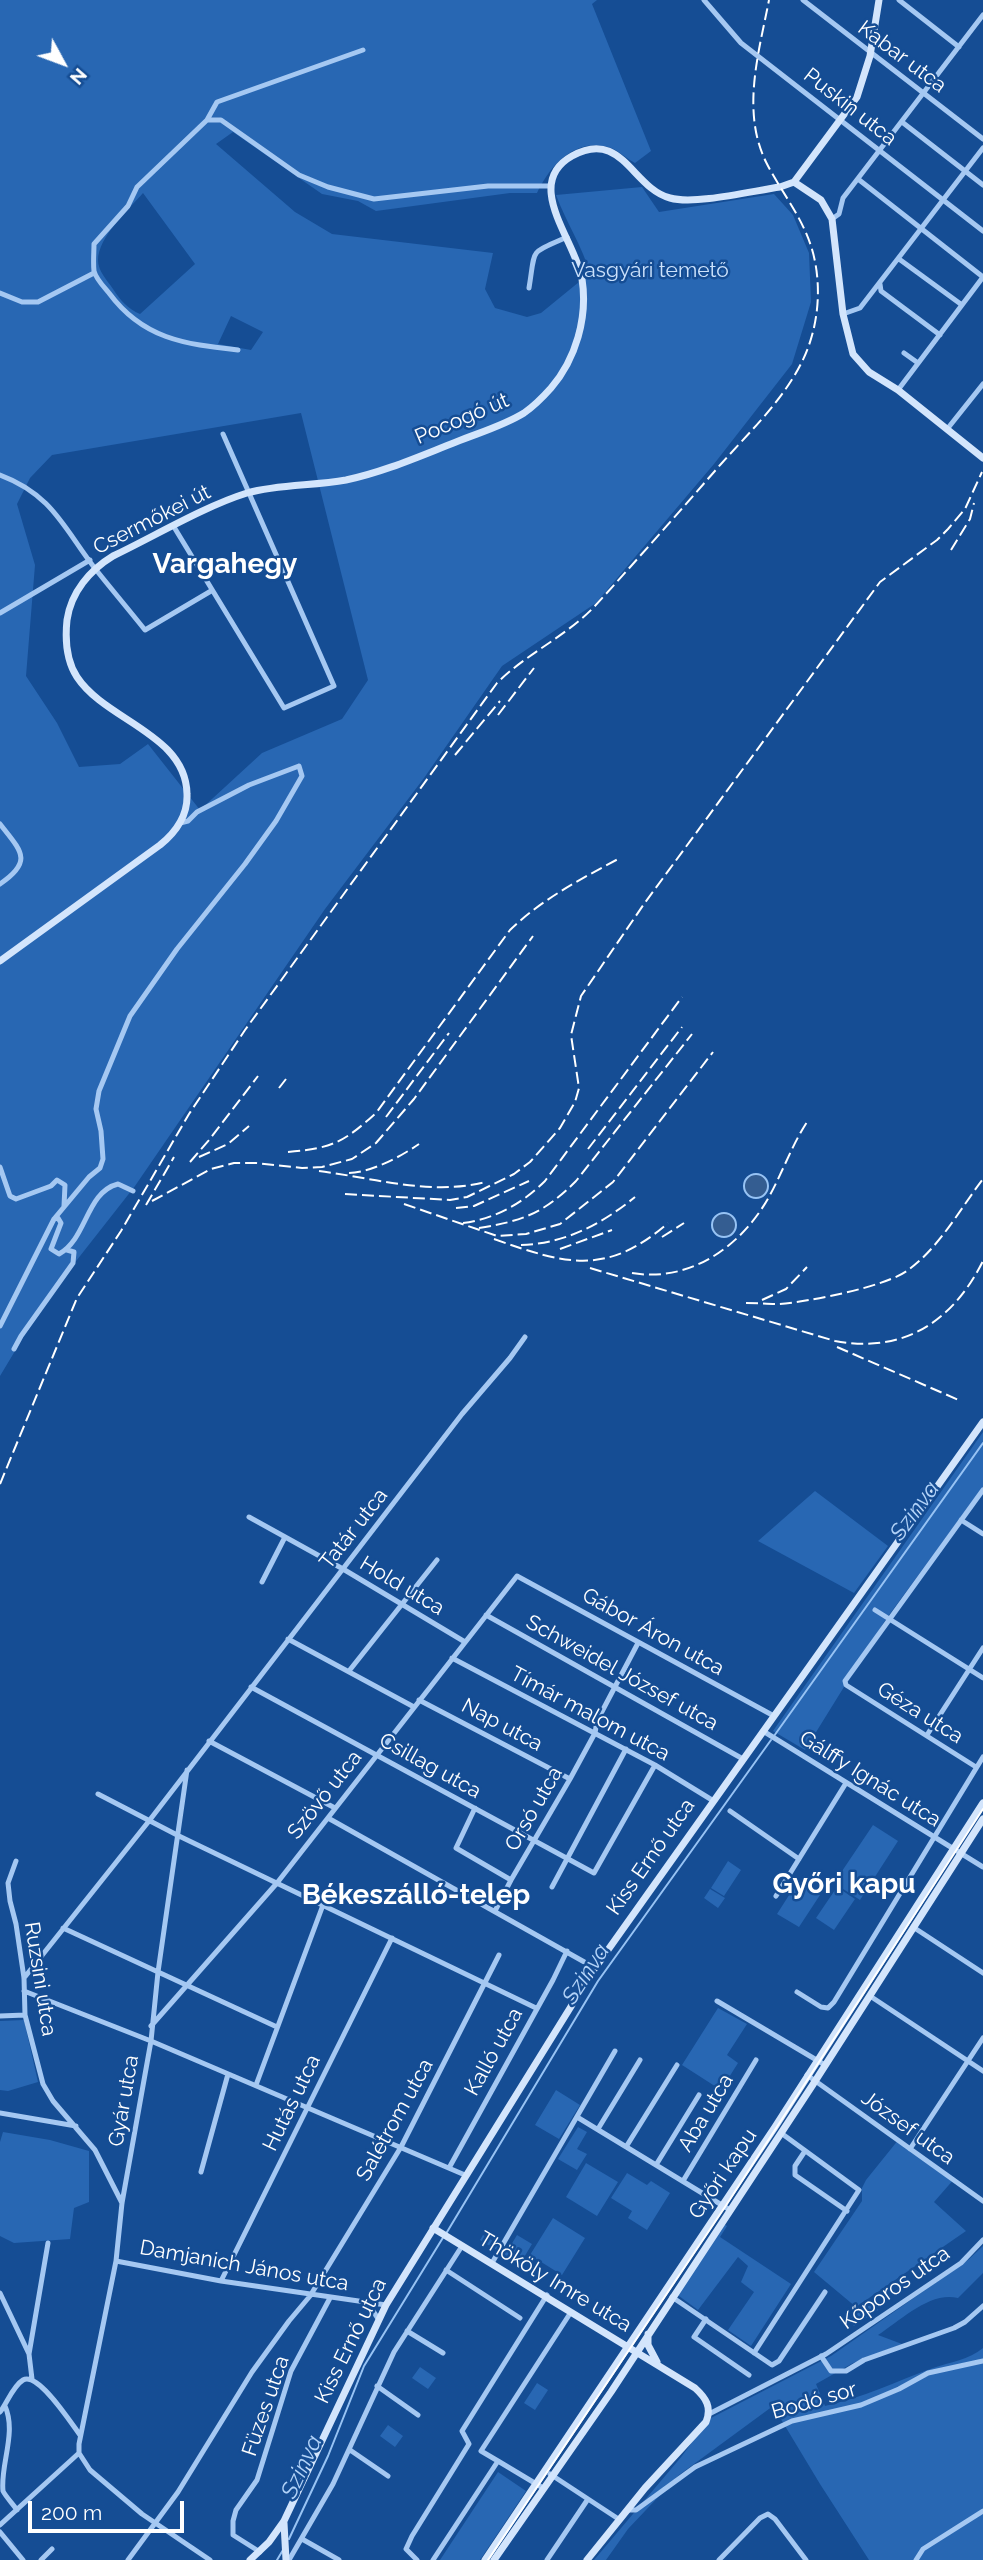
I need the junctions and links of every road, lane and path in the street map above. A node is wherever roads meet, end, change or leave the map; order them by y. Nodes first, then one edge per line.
1 (705, 0) edge
2 (803, 0) edge
3 (879, 0) edge
4 (899, 0) edge
5 (983, 15) edge
6 (959, 47) junction
7 (363, 50) dead end
8 (870, 53) junction
9 (924, 93) junction
10 (207, 120) junction
11 (841, 120) junction
12 (902, 122) junction
13 (983, 139) edge
14 (983, 148) edge
15 (880, 150) junction
16 (965, 171) junction
17 (858, 179) junction
18 (794, 182) junction
19 (983, 185) edge
20 (550, 187) junction
21 (943, 201) junction
22 (832, 219) junction
23 (921, 229) junction
24 (983, 231) edge
25 (567, 237) junction
26 (899, 259) junction
27 (94, 273) junction
28 (983, 277) edge
29 (880, 284) junction
30 (529, 288) dead end
31 (0, 292) edge
32 (962, 305) junction
33 (843, 314) junction
34 (940, 335) junction
35 (238, 351) dead end
36 (904, 353) dead end
37 (918, 363) junction
38 (983, 384) edge
39 (898, 390) junction
40 (948, 428) junction
41 (223, 434) dead end
42 (983, 458) edge
43 (0, 475) edge
44 (304, 485) joint
45 (249, 493) junction
46 (174, 527) junction
47 (90, 560) junction
48 (95, 569) junction
49 (211, 591) junction
50 (0, 613) edge
51 (180, 823) junction
52 (0, 824) edge
53 (0, 884) edge
54 (0, 961) edge
55 (0, 1167) edge
56 (134, 1191) dead end
57 (64, 1206) junction
58 (54, 1219) junction
59 (66, 1250) junction
60 (0, 1326) edge
61 (525, 1337) dead end
62 (14, 1349) dead end
63 (983, 1422) edge
64 (983, 1490) edge
65 (249, 1517) dead end
66 (961, 1520) junction
67 (983, 1534) edge
68 (285, 1537) junction
69 (438, 1560) dead end
70 (343, 1569) junction
71 (517, 1576) joint
72 (262, 1582) dead end
73 (402, 1604) junction
74 (875, 1610) dead end
75 (486, 1615) junction
76 (888, 1619) junction
77 (288, 1639) junction
78 (465, 1642) junction
79 (638, 1643) junction
80 (983, 1648) edge
81 (452, 1658) junction
82 (969, 1669) junction
83 (349, 1671) junction
84 (983, 1678) edge
85 (615, 1686) junction
86 (251, 1687) junction
87 (419, 1700) junction
88 (414, 1707) junction
89 (774, 1716) junction
90 (594, 1733) junction
91 (766, 1733) junction
92 (927, 1735) junction
93 (209, 1741) junction
94 (625, 1749) junction
95 (377, 1754) junction
96 (983, 1758) edge
97 (743, 1759) junction
98 (654, 1765) junction
99 (976, 1767) junction
100 (187, 1770) junction
101 (570, 1779) junction
102 (846, 1783) junction
103 (98, 1794) dead end
104 (712, 1800) junction
105 (983, 1803) edge
106 (335, 1808) junction
107 (474, 1808) junction
108 (730, 1811) dead end
109 (328, 1818) junction
110 (983, 1819) edge
111 (149, 1821) junction
112 (178, 1836) junction
113 (933, 1837) junction
114 (534, 1841) junction
115 (958, 1851) junction
116 (566, 1859) junction
117 (799, 1859) junction
118 (16, 1861) dead end
119 (982, 1865) edge
120 (511, 1880) junction
121 (277, 1883) junction
122 (552, 1887) dead end
123 (776, 1896) dead end
124 (323, 1905) junction
125 (495, 1911) junction
126 (913, 1927) junction
127 (63, 1928) junction
128 (392, 1938) junction
129 (567, 1951) junction
130 (499, 1955) dead end
131 (595, 1968) junction
132 (158, 1972) junction
133 (983, 1973) edge
134 (24, 1978) junction
135 (485, 1983) junction
136 (188, 1986) junction
137 (24, 1992) junction
138 (797, 1992) dead end
139 (870, 1996) junction
140 (717, 2001) dead end
141 (537, 2008) junction
142 (25, 2015) junction
143 (0, 2016) edge
144 (151, 2026) junction
145 (277, 2027) junction
146 (983, 2038) edge
147 (151, 2040) junction
148 (615, 2051) dead end
149 (640, 2060) dead end
150 (756, 2060) dead end
151 (816, 2060) junction
152 (968, 2061) junction
153 (677, 2065) dead end
154 (825, 2065) junction
155 (983, 2071) edge
156 (228, 2074) junction
157 (807, 2075) junction
158 (815, 2081) junction
159 (256, 2085) junction
160 (699, 2095) dead end
161 (307, 2108) junction
162 (0, 2113) edge
163 (577, 2117) junction
164 (76, 2126) junction
165 (598, 2129) junction
166 (781, 2133) junction
167 (401, 2147) junction
168 (626, 2147) junction
169 (910, 2148) junction
170 (806, 2151) junction
171 (656, 2165) junction
172 (449, 2168) junction
173 (201, 2172) dead end
174 (465, 2175) junction
175 (682, 2181) junction
176 (124, 2190) junction
177 (117, 2192) junction
178 (983, 2201) edge
179 (122, 2203) junction
180 (726, 2207) junction
181 (847, 2211) junction
182 (436, 2230) junction
183 (983, 2241) edge
184 (48, 2243) dead end
185 (462, 2246) junction
186 (116, 2261) junction
187 (492, 2263) junction
188 (446, 2270) junction
189 (221, 2281) junction
190 (825, 2292) dead end
191 (0, 2293) edge
192 (547, 2295) junction
193 (310, 2296) junction
194 (673, 2297) junction
195 (330, 2298) junction
196 (367, 2302) junction
197 (386, 2305) junction
198 (983, 2306) edge
199 (572, 2312) junction
200 (520, 2318) dead end
201 (706, 2319) junction
202 (379, 2320) junction
203 (407, 2330) junction
204 (648, 2334) junction
205 (627, 2347) junction
206 (636, 2352) junction
207 (443, 2353) dead end
208 (754, 2353) junction
209 (29, 2354) junction
210 (821, 2357) junction
211 (983, 2361) edge
212 (659, 2365) junction
213 (749, 2375) dead end
214 (32, 2379) junction
215 (377, 2386) junction
216 (5, 2406) junction
217 (0, 2412) edge
218 (709, 2414) junction
219 (418, 2415) dead end
220 (80, 2435) junction
221 (469, 2444) junction
222 (481, 2451) junction
223 (79, 2453) junction
224 (345, 2454) junction
225 (498, 2460) junction
226 (548, 2474) junction
227 (388, 2476) dead end
228 (540, 2486) junction
229 (1, 2490) edge
230 (588, 2499) junction
231 (17, 2510) junction
232 (627, 2510) junction
233 (983, 2511) edge
234 (620, 2520) junction
235 (284, 2521) junction
236 (156, 2523) junction
237 (0, 2525) edge
238 (0, 2532) edge
239 (302, 2539) junction
240 (52, 2549) dead end
241 (260, 2552) junction
242 (287, 2559) edge
243 (23, 2560) edge
244 (41, 2560) edge
245 (128, 2560) edge
246 (210, 2560) edge
247 (250, 2560) edge
248 (339, 2560) edge
249 (417, 2560) edge
250 (433, 2560) edge
251 (485, 2560) edge
252 (494, 2560) edge
253 (547, 2560) edge
254 (587, 2560) edge
255 (719, 2560) edge
256 (806, 2560) edge
257 (916, 2560) edge

1 - 11 street, Puskin utca
2 - 8 street, Kabar utca
3 - 8 street
4 - 6 street
5 - 6 street
6 - 9 street
7 - 10 street
8 - 9 street, Kabar utca
8 - 11 street
9 - 12 street
9 - 13 street, Kabar utca
10 - 20 street
10 - 27 street
11 - 15 street, Puskin utca
11 - 18 street
12 - 15 street
12 - 16 street
14 - 16 street
15 - 17 street
15 - 21 street, Puskin utca
16 - 19 street
16 - 21 street
17 - 22 street
17 - 23 street
18 - 20 street
18 - 22 street
20 - 25 street, Pocogó út
21 - 23 street
21 - 24 street, Puskin utca
22 - 33 street
23 - 26 street
23 - 28 street
25 - 30 street
25 - 44 street, Pocogó út
26 - 29 street
26 - 32 street
27 - 31 street
27 - 35 street
28 - 32 street
29 - 33 street
29 - 34 street
32 - 34 street
33 - 39 street
34 - 37 street
36 - 37 street
37 - 39 street
38 - 40 street
39 - 40 street
40 - 42 street
41 - 45 street
43 - 47 street
44 - 45 street, Csermőkei út
45 - 46 street, Csermőkei út
45 - 49 street
46 - 48 street, Csermőkei út
46 - 49 street
47 - 48 street
47 - 50 street
48 - 49 street
48 - 51 street, Csermőkei út
51 - 54 street
51 - 57 street
52 - 53 street
55 - 57 street
56 - 59 street
57 - 58 street
58 - 59 street
58 - 60 street
59 - 62 street
61 - 70 street, Tatár utca
63 - 89 street, Kiss Ernő utca
64 - 66 street
65 - 68 street, Hold utca
66 - 67 street
66 - 76 street
68 - 70 street, Hold utca
68 - 72 street
69 - 73 street
70 - 73 street, Hold utca
70 - 77 street, Tatár utca
71 - 75 street, Szövő utca
71 - 79 street, Gábor Áron utca
73 - 78 street, Hold utca
73 - 83 street
74 - 76 street
75 - 78 street, Szövő utca
75 - 85 street, Schweidel József utca
76 - 82 street
76 - 92 street, Géza utca
77 - 83 street
77 - 86 street, Tatár utca
78 - 81 street, Szövő utca
79 - 85 street, Orsó utca
79 - 89 street, Gábor Áron utca
80 - 82 street
81 - 87 street, Szövő utca
81 - 90 street, Tímár malom utca
82 - 84 street
82 - 92 street
83 - 88 street
85 - 90 street, Orsó utca
85 - 97 street, Schweidel József utca
86 - 93 street, Tatár utca
86 - 95 street, Csillag utca
87 - 88 street, Szövő utca
87 - 101 street, Nap utca
88 - 95 street, Szövő utca
89 - 91 street, Kiss Ernő utca
90 - 94 street, Tímár malom utca
90 - 101 street, Orsó utca
91 - 97 street, Kiss Ernő utca
91 - 102 street, Gálffy Ignác utca
92 - 99 street, Géza utca
93 - 100 street, Tatár utca
93 - 106 street
94 - 98 street, Tímár malom utca
94 - 116 street
95 - 106 street, Szövő utca
95 - 107 street, Csillag utca
96 - 99 street
97 - 104 street, Kiss Ernő utca
98 - 104 street, Tímár malom utca
98 - 116 street, Csillag utca
99 - 113 street
100 - 111 street, Tatár utca
100 - 112 street, Gyár utca
101 - 114 street, Orsó utca
102 - 113 street, Gálffy Ignác utca
102 - 117 street
103 - 111 street
104 - 131 street, Kiss Ernő utca
105 - 115 street, Győri kapu
106 - 109 street, Szövő utca
107 - 114 street, Csillag utca
107 - 120 street, Orsó utca
108 - 117 street
109 - 121 street, Szövő utca
109 - 125 street
110 - 115 street, Győri kapu
111 - 112 street
111 - 127 street, Tatár utca
112 - 121 street
112 - 132 street, Gyár utca
113 - 115 street, Gálffy Ignác utca
113 - 138 street
114 - 116 street, Csillag utca
114 - 120 street, Orsó utca
115 - 119 street, Gálffy Ignác utca
115 - 126 street, Győri kapu
115 - 151 street, Győri kapu
116 - 122 street
117 - 123 street
118 - 134 street, Ruzsini utca
120 - 125 street
121 - 124 street
121 - 136 street, Szövő utca
124 - 128 street
124 - 145 street
125 - 129 street
126 - 133 street
126 - 139 street, Győri kapu
127 - 132 street
127 - 134 street, Tatár utca
128 - 135 street
128 - 161 street, Hutás utca
129 - 131 street
129 - 141 street, Kalló utca
130 - 135 street, Salétrom utca
131 - 174 street, Kiss Ernő utca
132 - 136 street
132 - 144 street, Gyár utca
134 - 137 street, Ruzsini utca
135 - 141 street
135 - 167 street, Salétrom utca
136 - 144 street, Szövő utca
136 - 145 street
137 - 142 street, Ruzsini utca
137 - 147 street
139 - 152 street
139 - 154 street, Győri kapu
140 - 151 street
141 - 172 street, Kalló utca
142 - 143 street
142 - 164 street, Ruzsini utca
144 - 147 street, Gyár utca
145 - 159 street
146 - 152 street
147 - 156 street
147 - 176 street, Gyár utca
148 - 163 street
149 - 165 street
150 - 175 street, Aba utca
151 - 154 street
151 - 157 street, Győri kapu
152 - 155 street
152 - 169 street
153 - 168 street
154 - 158 street, Győri kapu
156 - 159 street
156 - 173 street
157 - 158 street, József utca
157 - 180 street, Győri kapu
158 - 166 street, Győri kapu
158 - 169 street, József utca
159 - 161 street
160 - 171 street, Aba utca
161 - 167 street
161 - 189 street, Hutás utca
162 - 164 street
163 - 165 street, Aba utca
163 - 187 street
164 - 177 street, Ruzsini utca
165 - 168 street, Aba utca
166 - 170 street
166 - 180 street, Győri kapu
167 - 172 street
167 - 193 street, Salétrom utca
168 - 171 street, Aba utca
169 - 178 street, József utca
170 - 181 street
170 - 181 street
171 - 175 street, Aba utca
172 - 174 street
174 - 182 street, Kiss Ernő utca
175 - 180 street, Aba utca
176 - 177 street
176 - 179 street, Gyár utca
177 - 179 street, Ruzsini utca
179 - 186 street, Gyár utca
180 - 194 street, Győri kapu
180 - 205 street, Győri kapu
181 - 208 street
182 - 185 street, Thököly Imre utca
182 - 197 street, Kiss Ernő utca
183 - 210 street, Kőporos utca
184 - 209 street
185 - 187 street, Thököly Imre utca
185 - 188 street
186 - 189 street, Damjanich János utca
186 - 220 street, Gyár utca
187 - 192 street, Thököly Imre utca
188 - 200 street
188 - 203 street
189 - 193 street, Damjanich János utca
190 - 208 street, Kőporos utca
191 - 209 street
192 - 199 street, Thököly Imre utca
192 - 221 street
193 - 195 street, Damjanich János utca
193 - 236 street, Salétrom utca
194 - 201 street, Kőporos utca
194 - 204 street, Győri kapu
195 - 196 street, Damjanich János utca
195 - 241 street, Füzes utca
196 - 197 street, Damjanich János utca
196 - 202 street, Damjanich János utca
197 - 202 street, Kiss Ernő utca
198 - 210 street, Kőporos utca
199 - 205 street, Thököly Imre utca
199 - 222 street
201 - 208 street, Kőporos utca
201 - 213 street
202 - 235 street, Kiss Ernő utca
203 - 207 street
203 - 215 street
204 - 206 street, Győri kapu
204 - 212 street, Thököly Imre utca
205 - 206 street, Thököly Imre utca
205 - 226 street, Győri kapu
206 - 212 street, Thököly Imre utca
206 - 226 street, Győri kapu
209 - 214 street
210 - 218 street, Kőporos utca
211 - 232 street, Bodó sor
212 - 218 street, Thököly Imre utca
214 - 216 street
214 - 220 street
215 - 219 street
215 - 224 street
216 - 217 street
216 - 229 street
218 - 232 street
220 - 223 street, Gyár utca
221 - 222 street
221 - 249 street
222 - 225 street
223 - 231 street
223 - 236 street
224 - 227 street
224 - 239 street
225 - 228 street
225 - 250 street
226 - 228 street, Győri kapu
226 - 230 street
228 - 251 street, Győri kapu
228 - 252 street, Győri kapu
229 - 231 street
230 - 234 street
230 - 253 street
231 - 237 street
232 - 234 street
233 - 257 street
234 - 254 street
235 - 241 street, Kiss Ernő utca
235 - 242 street, Kiss Ernő utca
236 - 245 street, Salétrom utca
236 - 246 street
238 - 243 street
239 - 242 street
239 - 248 street
240 - 244 street
241 - 247 street, Kiss Ernő utca
255 - 256 street

